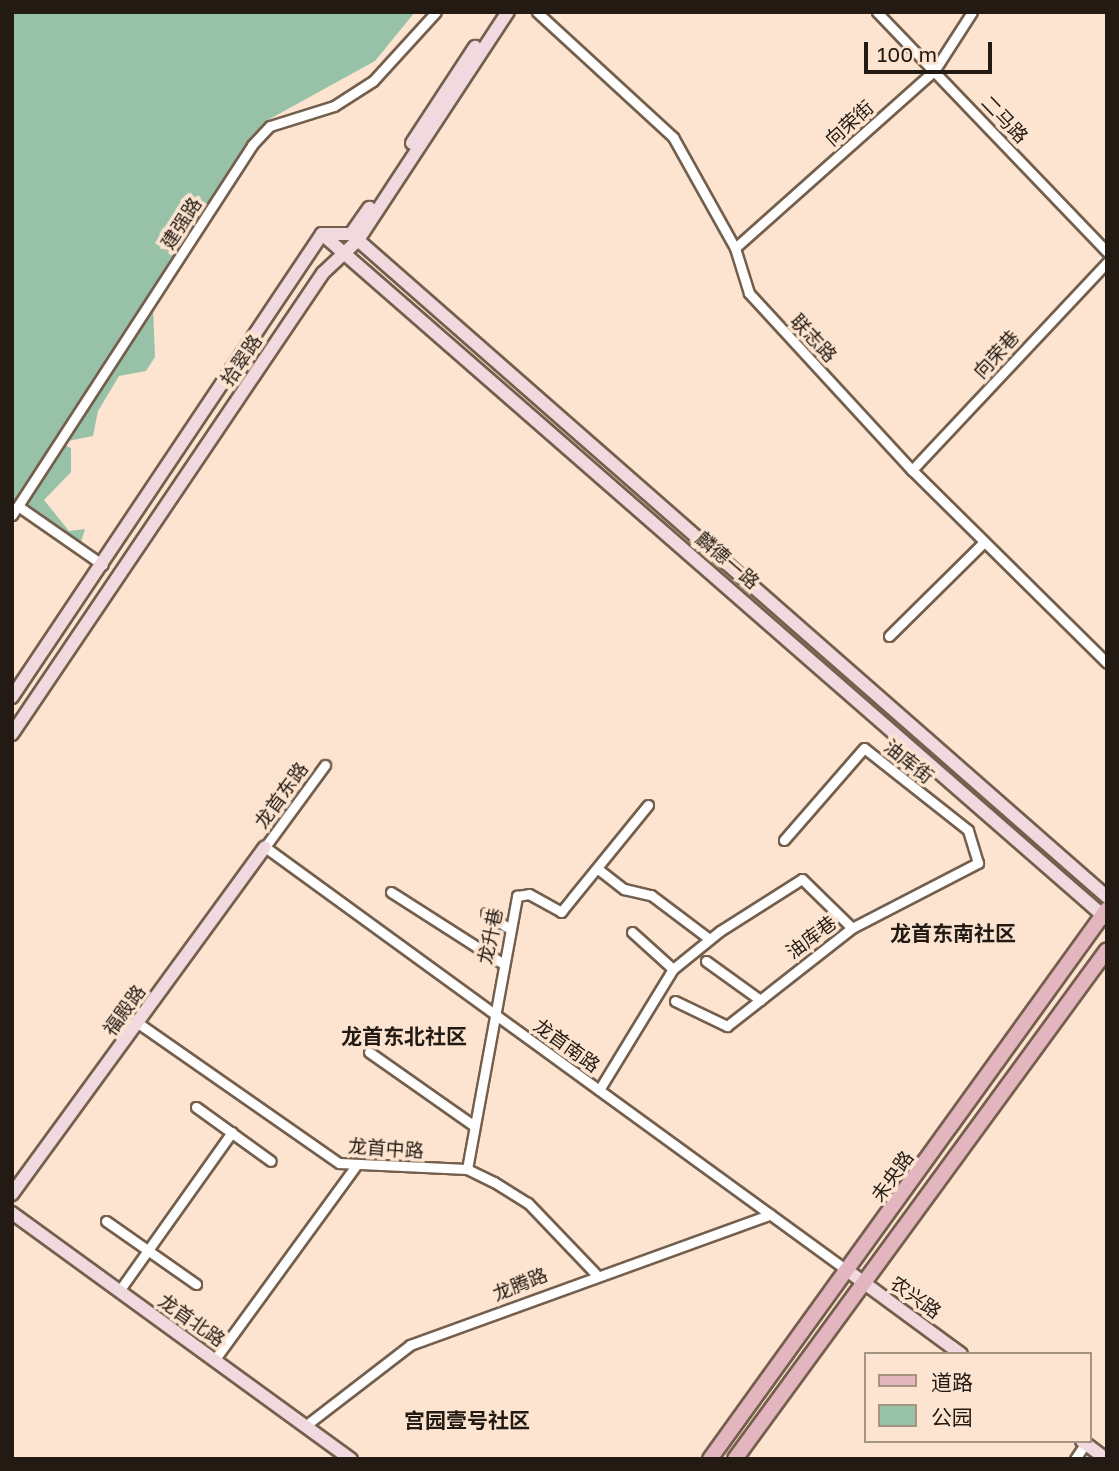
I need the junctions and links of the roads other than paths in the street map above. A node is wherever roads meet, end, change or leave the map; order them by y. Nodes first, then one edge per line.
1 (436, 12) edge
2 (498, 12) edge
3 (508, 12) edge
4 (537, 12) edge
5 (877, 12) edge
6 (972, 12) edge
7 (934, 71) junction
8 (322, 234) junction
9 (354, 237) junction
10 (735, 248) junction
11 (345, 249) junction
12 (1107, 252) edge
13 (1107, 262) edge
14 (912, 470) junction
15 (18, 506) junction
16 (12, 515) edge
17 (985, 542) junction
18 (103, 565) junction
19 (889, 636) dead end
20 (1107, 663) edge
21 (12, 697) edge
22 (12, 734) edge
23 (325, 765) dead end
24 (648, 805) dead end
25 (784, 840) dead end
26 (265, 847) junction
27 (978, 863) joint
28 (597, 869) junction
29 (391, 892) dead end
30 (1107, 897) edge
31 (486, 913) dead end
32 (1105, 914) edge
33 (507, 927) junction
34 (852, 928) junction
35 (632, 932) dead end
36 (708, 938) junction
37 (1107, 950) edge
38 (706, 961) dead end
39 (502, 963) junction
40 (673, 969) junction
41 (760, 1000) junction
42 (675, 1001) dead end
43 (493, 1012) junction
44 (138, 1023) junction
45 (369, 1052) dead end
46 (599, 1090) junction
47 (196, 1107) dead end
48 (473, 1125) junction
49 (232, 1132) junction
50 (271, 1161) dead end
51 (355, 1167) junction
52 (467, 1169) junction
53 (12, 1195) edge
54 (12, 1213) edge
55 (770, 1215) junction
56 (106, 1221) dead end
57 (146, 1249) junction
58 (848, 1271) junction
59 (595, 1273) junction
60 (862, 1282) junction
61 (196, 1284) dead end
62 (119, 1292) junction
63 (958, 1352) edge
64 (215, 1359) junction
65 (305, 1426) junction
66 (1084, 1443) edge
67 (351, 1459) edge
68 (710, 1459) edge
69 (735, 1459) edge
70 (1075, 1459) edge
71 (1106, 1459) edge

1 - 15 street, 建强路
2 - 9 main road, 拾翠路
3 - 9 main road, 拾翠路
4 - 10 street, 联志路
5 - 7 street, 二马路
6 - 7 street, 向荣街
7 - 10 street, 向荣街
7 - 12 street, 二马路
8 - 9 main road
8 - 11 main road, 麟德一路
8 - 18 main road, 拾翠路
9 - 11 main road, 拾翠路
9 - 30 main road, 麟德一路
10 - 14 street, 联志路
11 - 22 main road, 拾翠路
11 - 32 main road, 麟德一路
13 - 14 street, 向荣巷
14 - 17 street, 联志路
15 - 16 street, 建强路
15 - 18 street
17 - 19 street
17 - 20 street, 联志路
18 - 21 main road, 拾翠路
23 - 26 street, 龙首东路
24 - 28 street, 龙升巷
25 - 27 street, 油库街
26 - 43 street, 龙首南路
26 - 44 main road, 福殿路
27 - 34 street, 油库巷
28 - 33 street, 龙升巷
28 - 36 street
29 - 39 street
31 - 33 street
32 - 58 main road, 未央路
33 - 39 street, 龙升巷
34 - 36 street
34 - 41 street, 油库巷
35 - 40 street
36 - 40 street
37 - 60 main road, 未央路
38 - 41 street
39 - 43 street, 龙升巷
40 - 46 street
41 - 42 street, 油库巷
43 - 46 street, 龙首南路
43 - 48 street, 龙升巷
44 - 51 street, 龙首中路
44 - 53 main road, 福殿路
45 - 48 street
46 - 55 street, 龙首南路
47 - 49 street
48 - 52 street, 龙升巷
49 - 50 street
49 - 57 street
51 - 52 street, 龙首中路
51 - 64 street
52 - 59 street, 龙首中路
54 - 62 main road, 龙首北路
55 - 58 street, 龙首南路
55 - 59 street, 龙腾路
56 - 57 street
57 - 61 street
57 - 62 street
58 - 60 main road, 农兴路
58 - 68 main road, 未央路
59 - 65 street, 龙腾路
60 - 63 main road, 农兴路
60 - 69 main road, 未央路
62 - 64 main road, 龙首北路
64 - 65 main road, 龙首北路
65 - 67 main road, 龙首北路
66 - 70 street
66 - 71 main road

